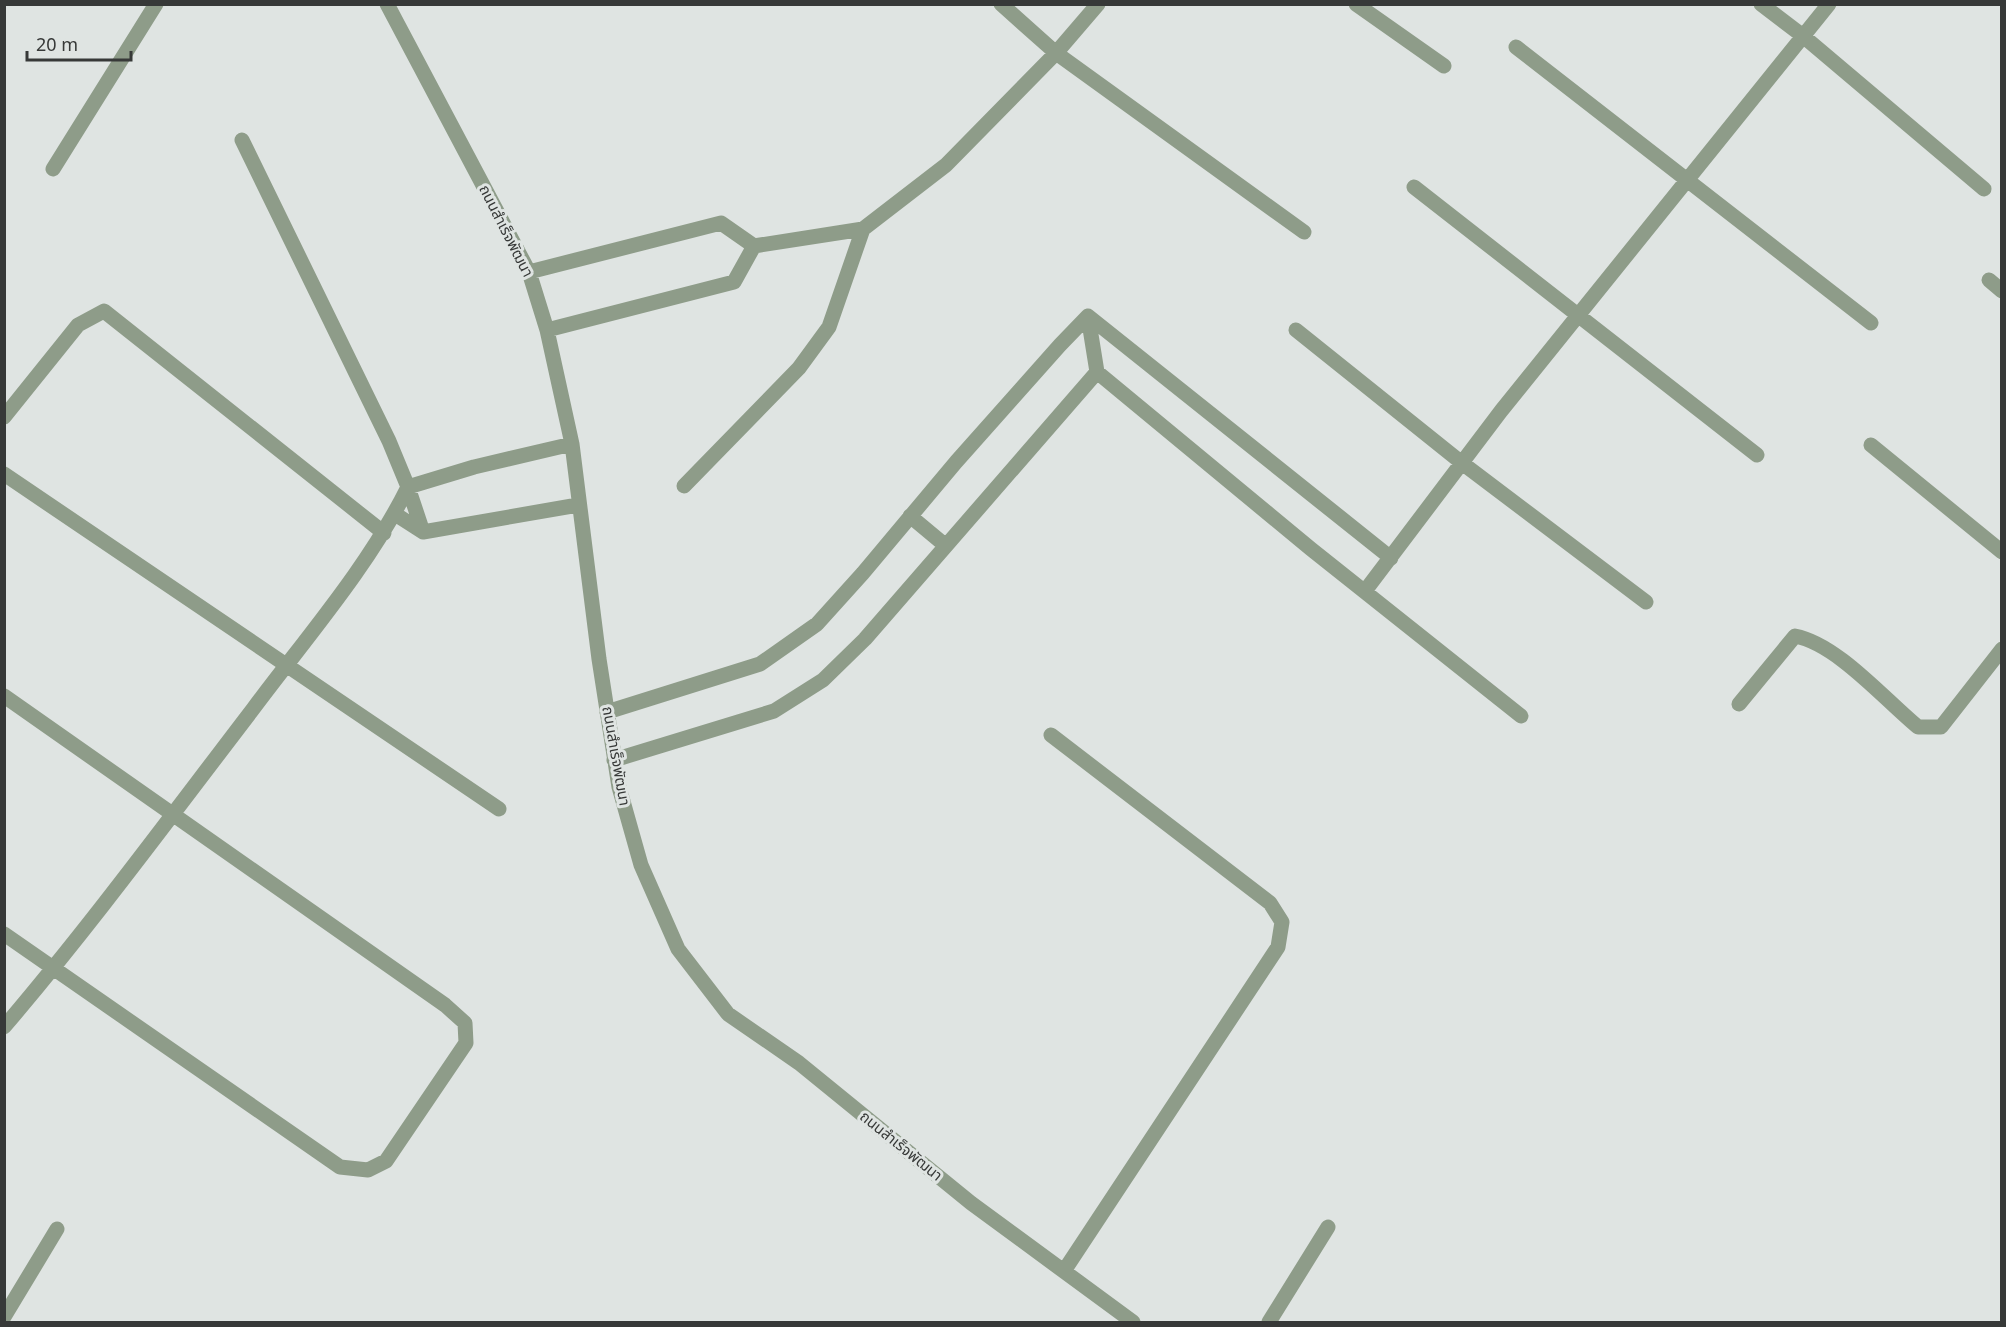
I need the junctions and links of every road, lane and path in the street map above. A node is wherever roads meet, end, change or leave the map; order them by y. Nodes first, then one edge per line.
1 (156, 4) edge
2 (387, 4) edge
3 (1000, 4) edge
4 (1098, 4) edge
5 (1356, 4) edge
6 (1761, 4) edge
7 (1829, 4) edge
8 (1803, 36) junction
9 (1516, 47) dead end
10 (1056, 53) junction
11 (1444, 66) dead end
12 (242, 140) dead end
13 (53, 169) dead end
14 (1687, 180) junction
15 (1414, 187) dead end
16 (1984, 189) dead end
17 (863, 229) junction
18 (1304, 232) dead end
19 (754, 246) junction
20 (530, 272) junction
21 (1989, 280) dead end
22 (2001, 291) edge
23 (1088, 316) junction
24 (1577, 316) junction
25 (1871, 323) dead end
26 (547, 330) junction
27 (1296, 330) dead end
28 (1097, 372) junction
29 (4, 417) edge
30 (572, 444) junction
31 (1871, 445) dead end
32 (1757, 455) dead end
33 (1462, 463) junction
34 (4, 474) edge
35 (684, 486) dead end
36 (408, 487) junction
37 (578, 505) junction
38 (395, 514) junction
39 (910, 516) junction
40 (423, 532) junction
41 (384, 533) junction
42 (946, 546) junction
43 (2001, 552) edge
44 (1390, 558) junction
45 (1365, 591) junction
46 (1646, 602) dead end
47 (2001, 649) edge
48 (286, 665) junction
49 (4, 696) edge
50 (1739, 704) dead end
51 (607, 711) junction
52 (1521, 716) dead end
53 (1051, 735) dead end
54 (614, 760) junction
55 (500, 809) dead end
56 (174, 813) junction
57 (4, 934) edge
58 (53, 970) junction
59 (4, 1027) edge
60 (1328, 1227) dead end
61 (57, 1228) dead end
62 (1064, 1271) junction
63 (4, 1317) edge
64 (1133, 1323) edge
65 (1269, 1323) edge

1 - 13 street
2 - 20 street, ถนนสำเร็จพัฒนา
3 - 10 street
4 - 10 street
5 - 11 street
6 - 8 street
7 - 8 street
8 - 14 street
8 - 16 street
9 - 14 street
10 - 17 street
10 - 18 street
12 - 36 street
14 - 24 street
14 - 25 street
15 - 24 street
17 - 19 street
17 - 35 street
19 - 20 street
19 - 26 street
20 - 26 street, ถนนสำเร็จพัฒนา
21 - 22 street
23 - 28 street
23 - 39 street
23 - 44 street
24 - 32 street
24 - 33 street
26 - 30 street, ถนนสำเร็จพัฒนา
27 - 33 street
28 - 42 street
28 - 45 street
29 - 41 street
30 - 36 street
30 - 37 street, ถนนสำเร็จพัฒนา
31 - 43 street
33 - 44 street
33 - 46 street
34 - 48 street
36 - 38 street
36 - 40 street
37 - 40 street
37 - 51 street, ถนนสำเร็จพัฒนา
38 - 40 street
38 - 41 street
39 - 42 street
39 - 51 street
41 - 48 street
42 - 54 street
44 - 45 street
45 - 52 street
47 - 50 street
48 - 55 street
48 - 56 street
49 - 56 street
51 - 54 street, ถนนสำเร็จพัฒนา
53 - 62 street
54 - 62 street, ถนนสำเร็จพัฒนา
56 - 58 street
56 - 58 street
57 - 58 street
58 - 59 street
60 - 65 street
61 - 63 street
62 - 64 street, ถนนสำเร็จพัฒนา

